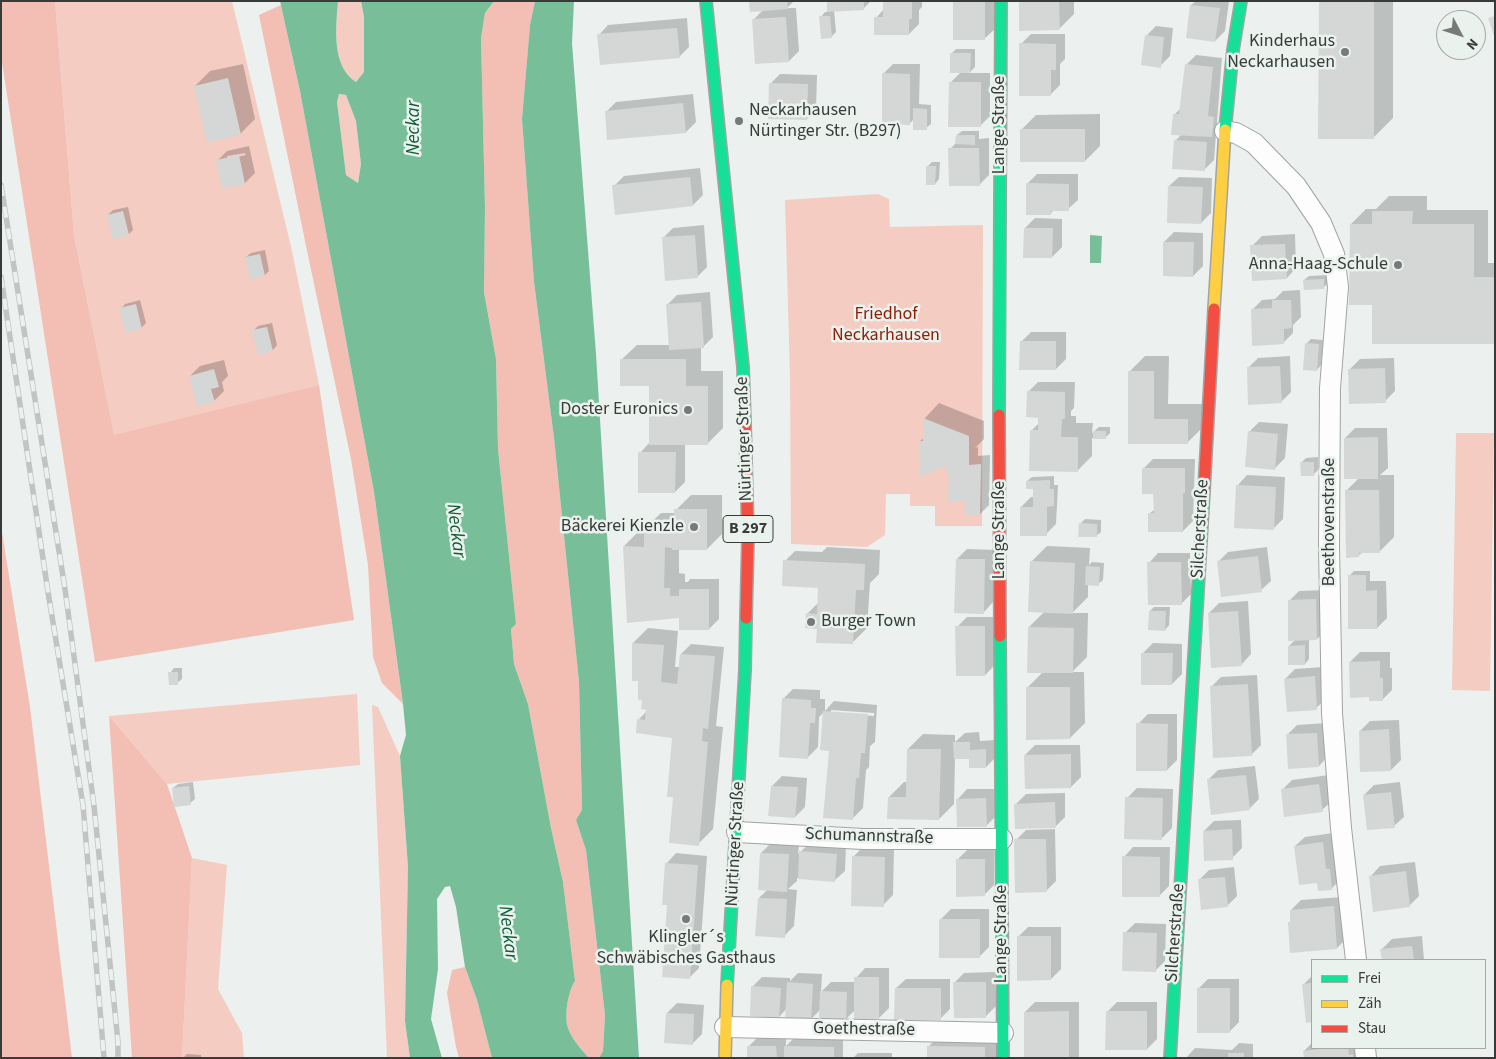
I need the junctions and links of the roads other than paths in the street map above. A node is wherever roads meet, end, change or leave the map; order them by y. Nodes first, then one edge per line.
1 (706, 1) edge
2 (1001, 1) edge
3 (1240, 1) edge
4 (1225, 131) junction
5 (737, 832) junction
6 (1002, 839) junction
7 (1356, 959) edge
8 (725, 1028) junction
9 (1003, 1033) junction
10 (725, 1058) edge
11 (1003, 1058) edge
12 (1170, 1058) edge

1 - 5 street, Nürtinger Straße / B 297
2 - 6 street, Lange Straße
3 - 4 street, Silcherstraße
4 - 7 street, Beethovenstraße
4 - 12 street, Silcherstraße
5 - 6 street, Schumannstraße
5 - 8 street, Nürtinger Straße / B 297
6 - 9 street, Lange Straße
8 - 9 street, Goethestraße
8 - 10 street, Nürtinger Straße / B 297
9 - 11 street, Lange Straße

